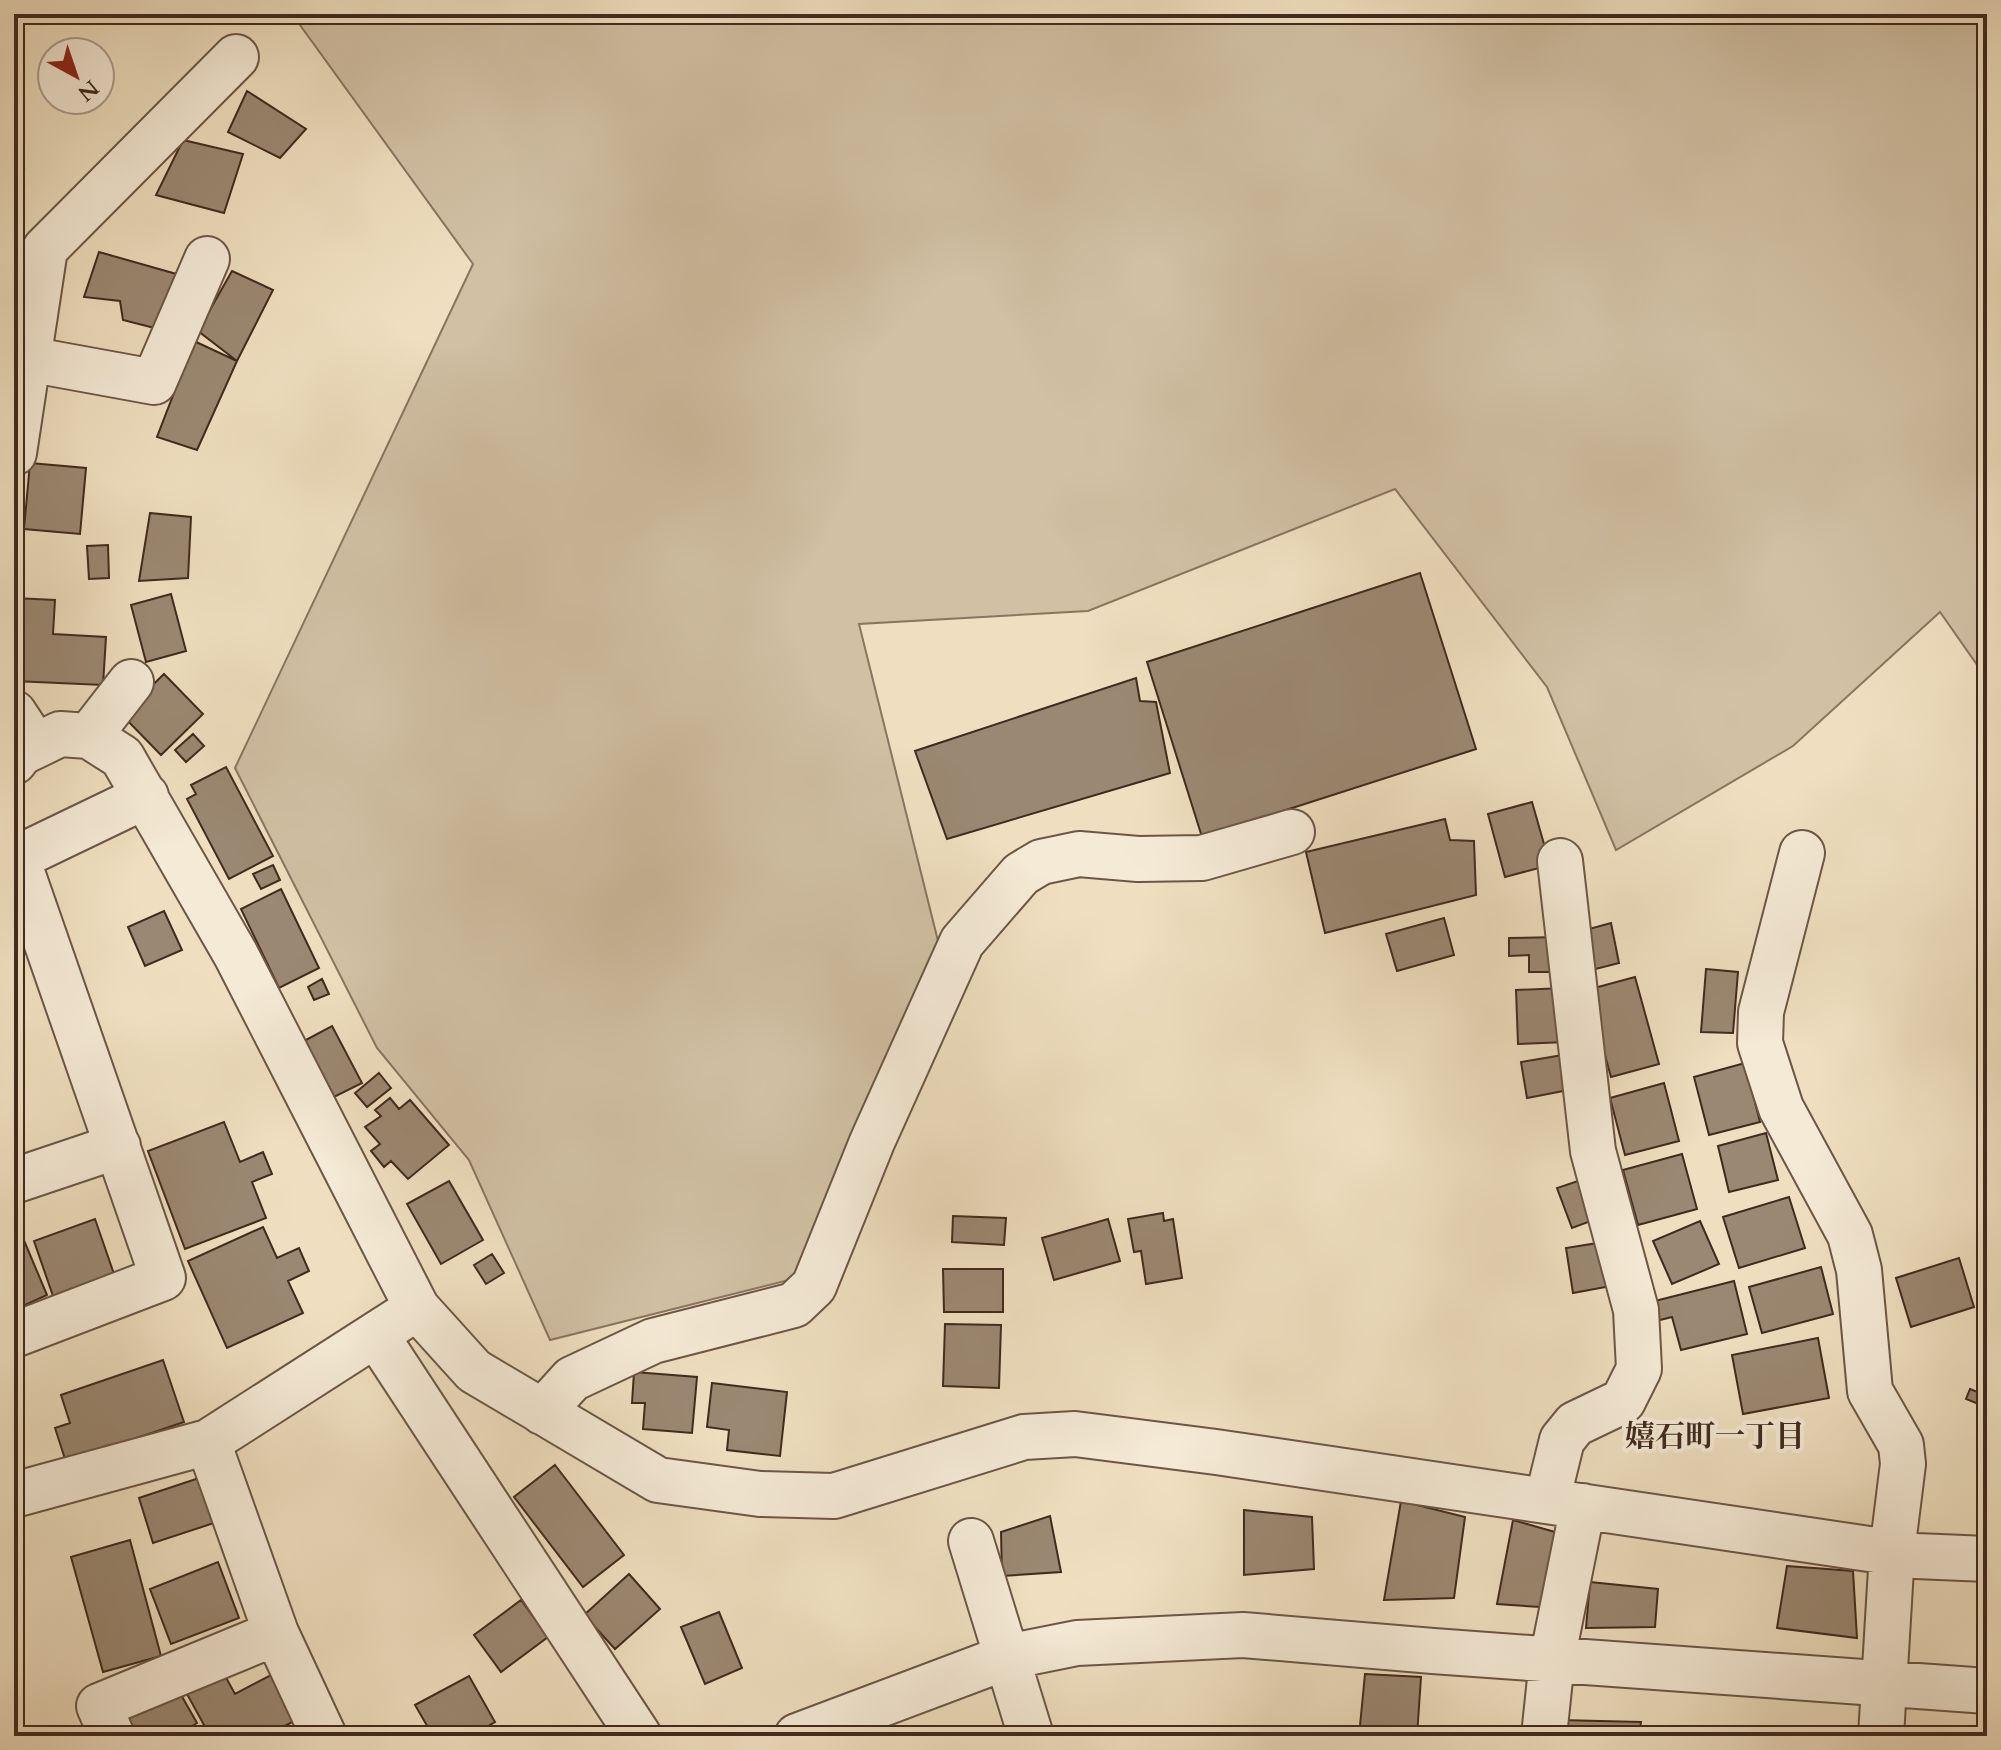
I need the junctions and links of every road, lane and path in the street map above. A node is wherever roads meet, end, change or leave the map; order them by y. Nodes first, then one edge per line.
1 (236, 57) dead end
2 (29, 245) edge
3 (207, 259) dead end
4 (28, 359) junction
5 (14, 453) edge
6 (131, 682) dead end
7 (89, 736) junction
8 (21, 740) edge
9 (146, 796) junction
10 (1292, 832) dead end
11 (1802, 853) dead end
12 (1560, 861) dead end
13 (118, 1146) junction
14 (14, 1181) edge
15 (417, 1308) junction
16 (14, 1335) edge
17 (376, 1335) junction
18 (542, 1412) junction
19 (208, 1442) junction
20 (14, 1495) edge
21 (1565, 1504) junction
22 (971, 1541) dead end
23 (1892, 1552) junction
24 (1987, 1559) edge
25 (276, 1633) junction
26 (1007, 1657) junction
27 (1552, 1660) junction
28 (1886, 1684) junction
29 (1987, 1691) edge
30 (112, 1736) edge
31 (324, 1736) edge
32 (639, 1736) edge
33 (797, 1736) edge
34 (1031, 1736) edge
35 (1544, 1736) edge
36 (1881, 1736) edge

1 - 2 street
2 - 4 street
3 - 4 street
4 - 5 street
6 - 7 street
7 - 8 street
7 - 9 street
9 - 13 street
9 - 15 street
10 - 18 street
11 - 23 street
12 - 21 street
13 - 14 street
13 - 16 street
15 - 17 street
15 - 18 street
17 - 19 street
17 - 32 street
18 - 21 street
19 - 20 street
19 - 25 street
21 - 23 street
21 - 27 street
22 - 26 street
23 - 24 street
23 - 28 street
25 - 30 street
25 - 31 street
26 - 27 street
26 - 33 street
26 - 34 street
27 - 28 street
27 - 35 street
28 - 29 street
28 - 36 street

